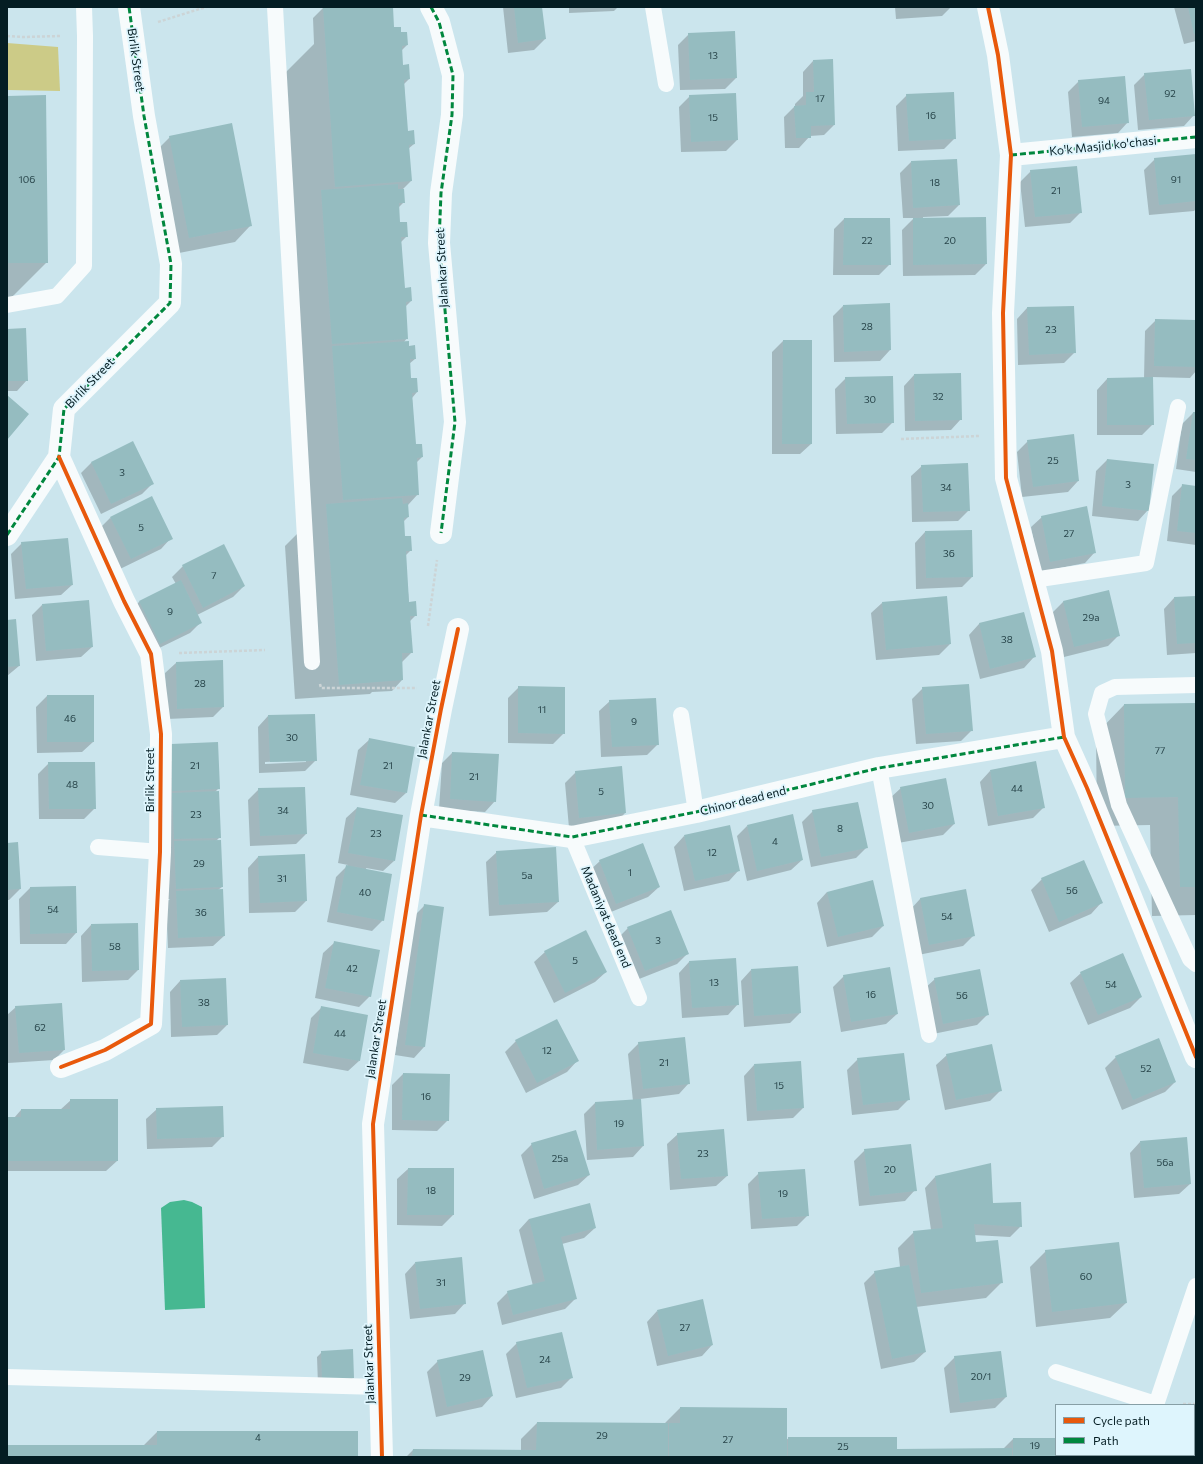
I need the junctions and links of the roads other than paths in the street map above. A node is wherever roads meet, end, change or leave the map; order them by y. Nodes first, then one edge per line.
1 (84, 7) edge
2 (129, 7) edge
3 (276, 7) edge
4 (431, 7) edge
5 (653, 7) edge
6 (988, 7) edge
7 (666, 84) dead end
8 (1196, 137) edge
9 (1011, 155) junction
10 (7, 305) edge
11 (1178, 407) dead end
12 (59, 457) junction
13 (441, 533) road end
14 (7, 535) edge
15 (1033, 580) junction
16 (458, 629) dead end
17 (312, 662) road end
18 (1196, 685) edge
19 (681, 715) dead end
20 (1064, 737) junction
21 (879, 768) junction
22 (696, 812) junction
23 (421, 815) junction
24 (572, 837) junction
25 (98, 847) dead end
26 (160, 852) junction
27 (1196, 964) edge
28 (639, 998) dead end
29 (929, 1036) dead end
30 (1196, 1057) edge
31 (61, 1067) dead end
32 (1196, 1286) edge
33 (1056, 1372) dead end
34 (7, 1377) edge
35 (380, 1387) junction
36 (1156, 1404) edge
37 (382, 1457) edge

1 - 10 lane
2 - 12 street, Birlik Street
3 - 17 lane
4 - 13 street, Jalankar Street
5 - 7 lane
6 - 9 street
8 - 9 street, Ko'k Masjid ko'chasi
9 - 15 street
11 - 15 lane
12 - 14 street
12 - 26 street, Birlik Street
15 - 20 street
16 - 23 street, Jalankar Street
18 - 27 lane
19 - 22 lane
20 - 21 street, Chinor dead end
20 - 30 street
21 - 22 street, Chinor dead end
21 - 29 lane
22 - 24 street, Chinor dead end
23 - 24 street, Chinor dead end
23 - 35 street, Jalankar Street
24 - 28 lane, Madaniyat dead end
25 - 26 lane
26 - 31 street, Birlik Street
32 - 36 lane
33 - 36 lane
34 - 35 lane
35 - 37 street, Jalankar Street

